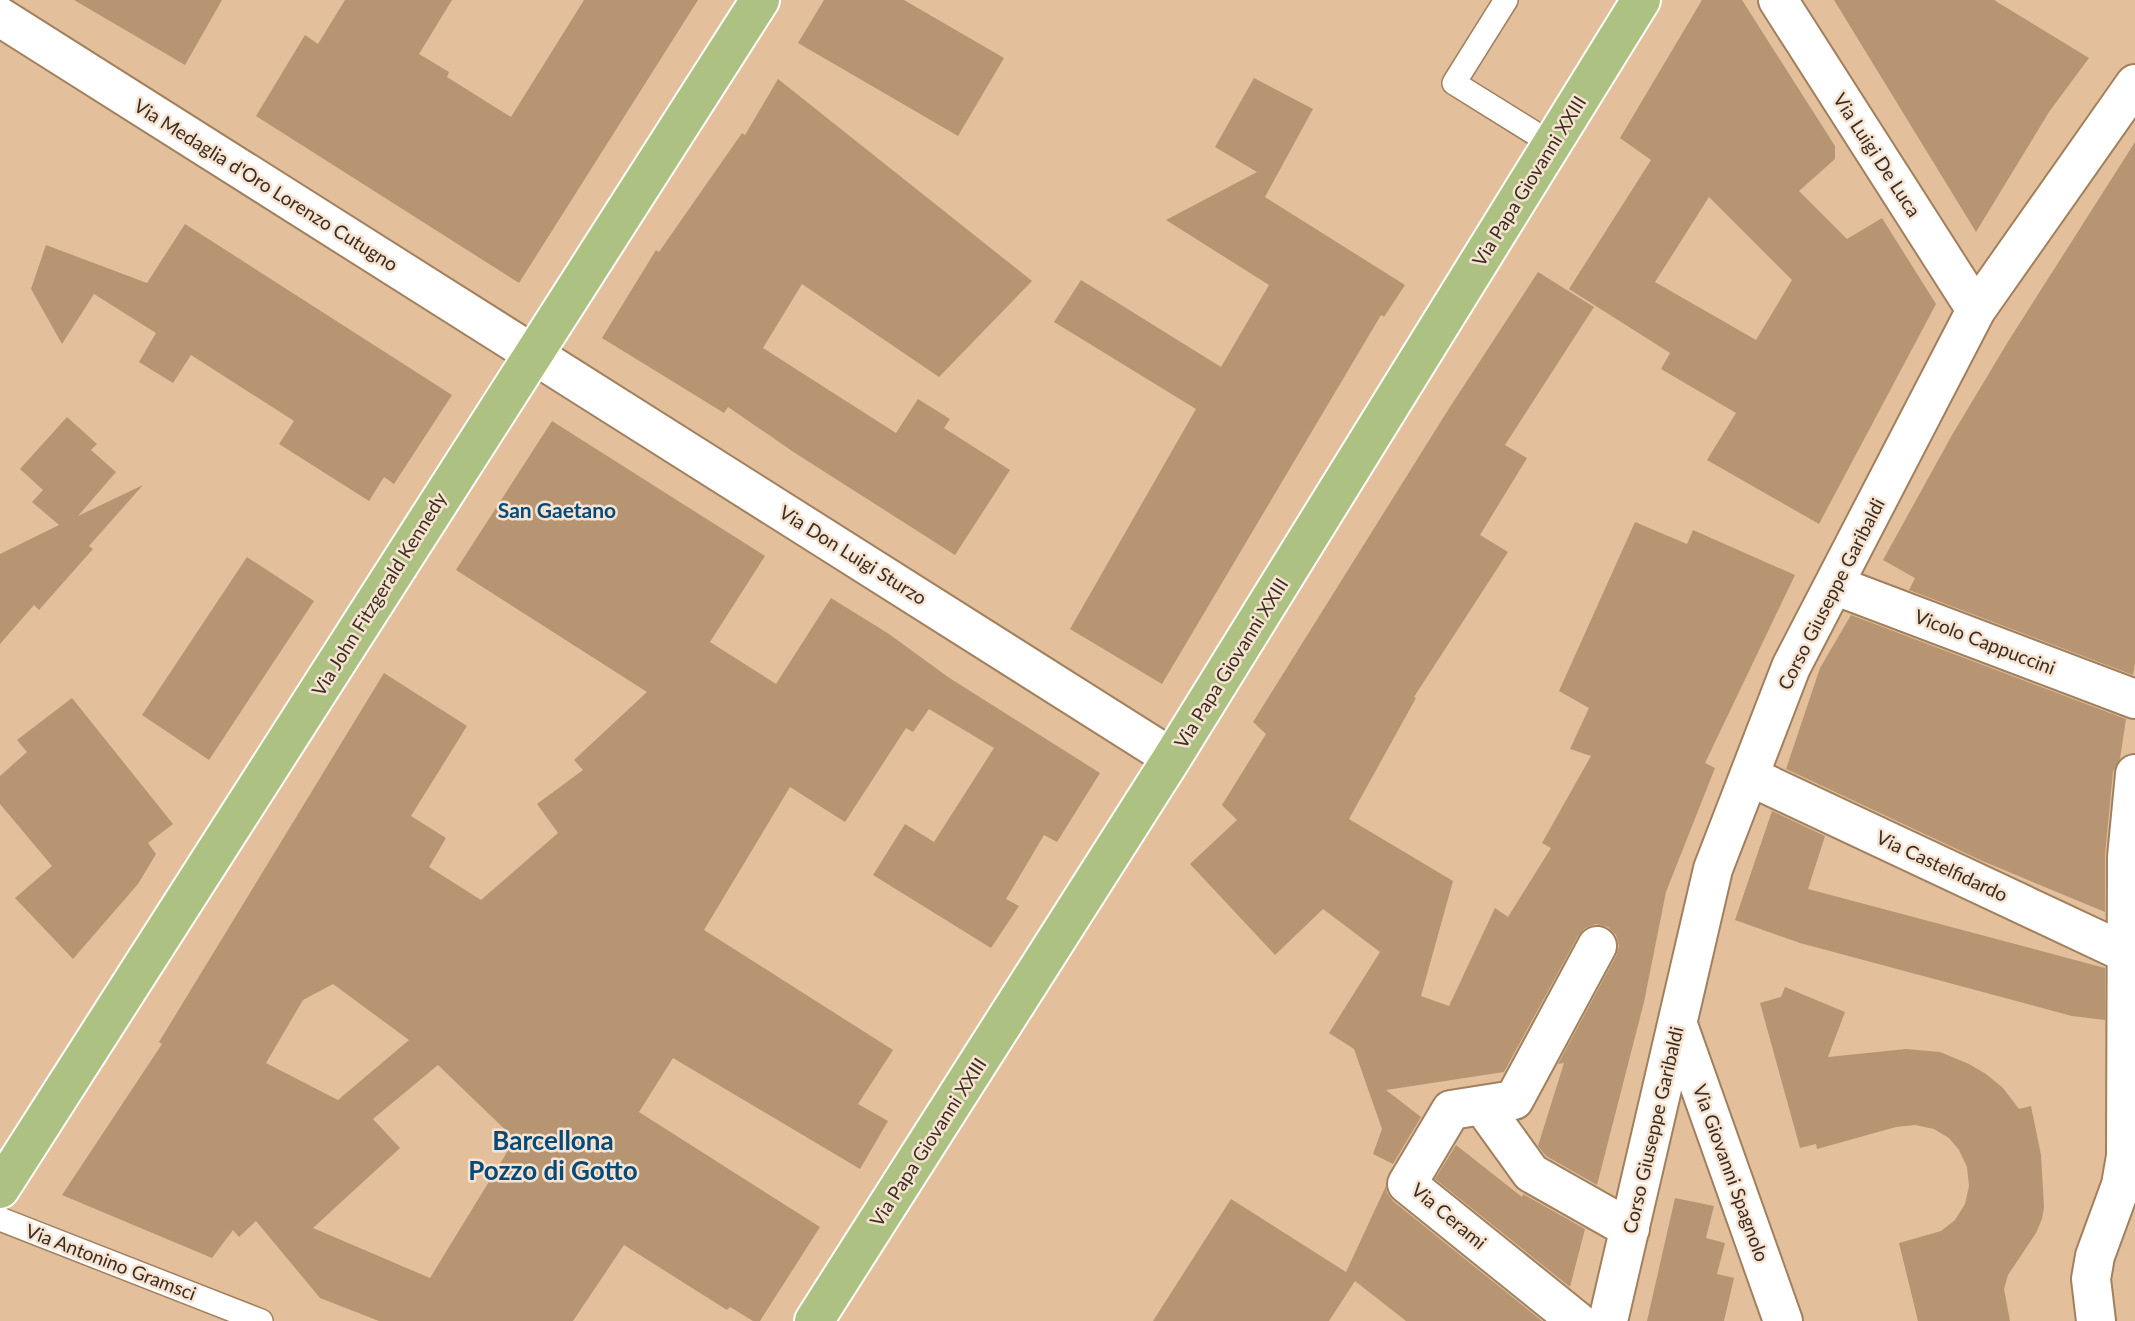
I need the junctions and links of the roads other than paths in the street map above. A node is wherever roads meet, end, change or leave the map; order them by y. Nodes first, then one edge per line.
1 (760, 0) edge
2 (1506, 0) edge
3 (1641, 0) edge
4 (1778, 0) edge
5 (0, 16) edge
6 (2135, 84) edge
7 (1552, 144) junction
8 (1976, 310) junction
9 (533, 353) junction
10 (1834, 585) junction
11 (2135, 699) edge
12 (1172, 758) junction
13 (2135, 774) edge
14 (1749, 776) junction
15 (2131, 858) edge
16 (1597, 946) dead end
17 (2131, 953) edge
18 (1678, 1025) junction
19 (1482, 1105) junction
20 (0, 1189) edge
21 (0, 1219) edge
22 (1630, 1229) junction
23 (261, 1321) edge
24 (814, 1321) edge
25 (1577, 1321) edge
26 (1608, 1321) edge
27 (1783, 1321) edge
28 (2096, 1321) edge

1 - 9 main road, Via John Fitzgerald Kennedy
2 - 7 lane
3 - 7 main road, Via Papa Giovanni XXIII
4 - 8 street, Via Luigi De Luca
5 - 9 street, Via Medaglia d'Oro Lorenzo Cutugno
6 - 8 street, Corso Giuseppe Garibaldi
7 - 12 main road, Via Papa Giovanni XXIII
8 - 10 street, Corso Giuseppe Garibaldi
9 - 12 street, Via Don Luigi Sturzo
9 - 20 main road, Via John Fitzgerald Kennedy
10 - 11 street, Vicolo Cappuccini
10 - 14 street, Corso Giuseppe Garibaldi
12 - 24 main road, Via Papa Giovanni XXIII
13 - 15 street
14 - 17 street, Via Castelfidardo
14 - 18 street, Corso Giuseppe Garibaldi
15 - 17 street
16 - 19 street, Via Cerami
17 - 28 street
18 - 22 street, Corso Giuseppe Garibaldi
18 - 27 street, Via Giovanni Spagnolo
19 - 22 street
19 - 25 street, Via Cerami
21 - 23 lane, Via Antonino Gramsci
22 - 26 street, Corso Giuseppe Garibaldi

